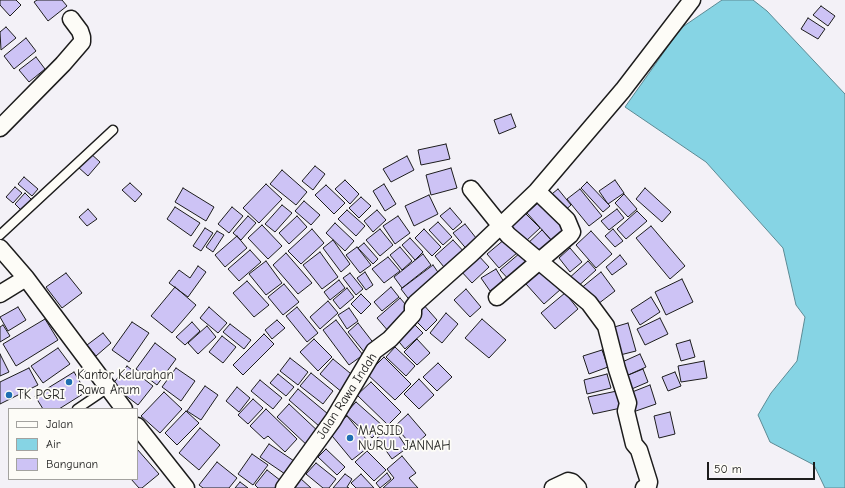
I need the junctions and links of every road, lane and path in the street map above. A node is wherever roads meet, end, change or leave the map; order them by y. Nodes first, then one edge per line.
1 (692, 0) edge
2 (71, 19) dead end
3 (0, 128) edge
4 (113, 130) dead end
5 (471, 189) dead end
6 (537, 191) junction
7 (500, 226) junction
8 (0, 235) edge
9 (0, 248) edge
10 (538, 261) junction
11 (26, 278) junction
12 (0, 294) edge
13 (496, 297) dead end
14 (108, 388) junction
15 (78, 408) edge
16 (123, 408) edge
17 (138, 427) edge
18 (186, 488) edge
19 (284, 488) edge
20 (553, 488) edge
21 (578, 488) edge
22 (644, 488) edge

1 - 6 street, Jalan Rawa Indah
2 - 3 street
4 - 8 lane
5 - 7 street
6 - 7 street, Jalan Rawa Indah
6 - 10 street
7 - 10 street
7 - 19 street, Jalan Rawa Indah
9 - 11 street
10 - 13 street
10 - 22 street
11 - 12 street
11 - 14 street
14 - 15 lane
14 - 16 street
17 - 18 street
20 - 21 street

